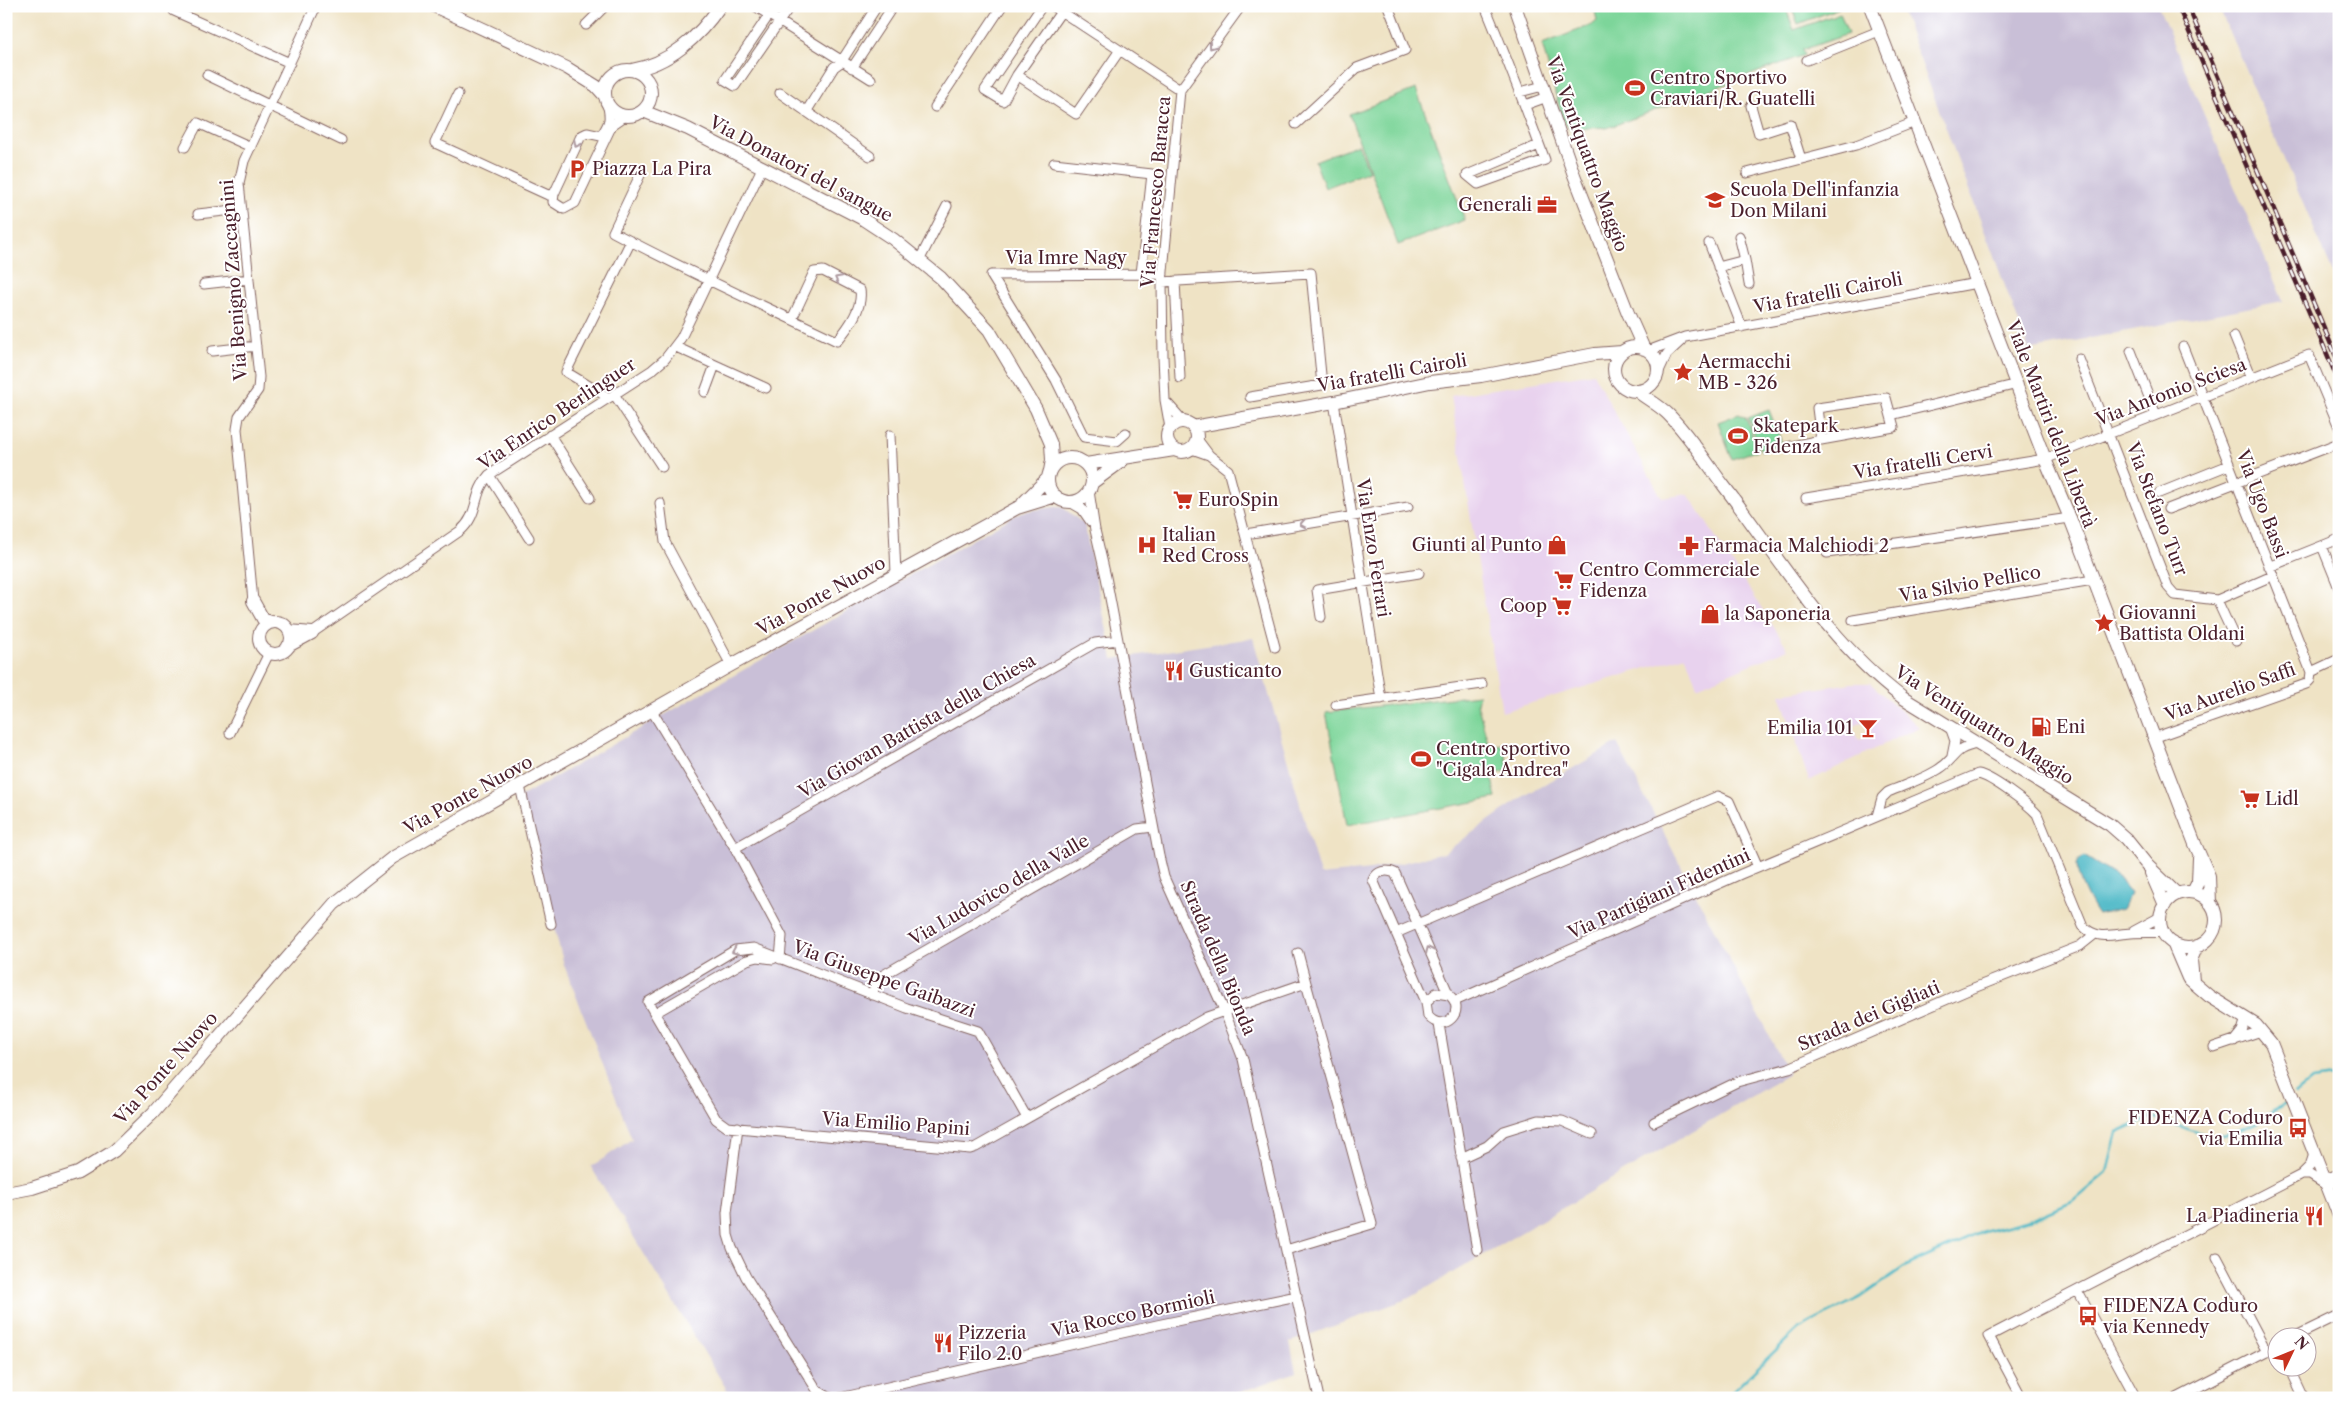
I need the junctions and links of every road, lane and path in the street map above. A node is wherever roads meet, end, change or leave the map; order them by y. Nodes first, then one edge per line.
1 (172, 6) edge
2 (316, 6) edge
3 (434, 6) edge
4 (605, 6) edge
5 (720, 6) edge
6 (755, 6) edge
7 (775, 6) edge
8 (790, 6) edge
9 (877, 6) edge
10 (893, 6) edge
11 (1002, 6) edge
12 (1042, 6) edge
13 (1240, 6) edge
14 (1388, 6) edge
15 (1485, 6) edge
16 (1515, 6) edge
17 (1870, 6) edge
18 (1060, 8) edge
19 (769, 15) junction
20 (779, 22) junction
21 (586, 25) dead end
22 (1880, 31) junction
23 (680, 49) junction
24 (1120, 50) junction
25 (1807, 60) dead end
26 (290, 62) junction
27 (841, 62) junction
28 (567, 68) junction
29 (852, 68) junction
30 (632, 70) junction
31 (207, 75) dead end
32 (1017, 75) junction
33 (612, 76) junction
34 (871, 79) dead end
35 (1180, 90) junction
36 (650, 91) junction
37 (1545, 91) junction
38 (1520, 92) junction
39 (780, 93) dead end
40 (458, 94) dead end
41 (606, 100) junction
42 (1525, 105) junction
43 (270, 106) junction
44 (1751, 106) dead end
45 (935, 107) dead end
46 (643, 111) junction
47 (806, 112) junction
48 (625, 116) junction
49 (1915, 122) junction
50 (1296, 124) dead end
51 (688, 129) junction
52 (341, 140) dead end
53 (1539, 145) junction
54 (185, 147) dead end
55 (251, 147) junction
56 (870, 156) dead end
57 (1801, 159) junction
58 (1054, 164) dead end
59 (762, 168) junction
60 (642, 171) dead end
61 (1747, 173) dead end
62 (552, 197) junction
63 (947, 206) dead end
64 (242, 209) junction
65 (198, 214) dead end
66 (1739, 236) dead end
67 (632, 241) junction
68 (1709, 243) dead end
69 (920, 259) junction
70 (1745, 260) junction
71 (1718, 267) junction
72 (1141, 274) junction
73 (1162, 278) junction
74 (249, 279) junction
75 (710, 280) junction
76 (1175, 281) junction
77 (1978, 283) junction
78 (204, 284) dead end
79 (1749, 284) dead end
80 (1628, 313) junction
81 (792, 319) junction
82 (1742, 327) junction
83 (2234, 336) dead end
84 (1685, 337) junction
85 (256, 346) junction
86 (676, 347) junction
87 (2183, 347) dead end
88 (1646, 350) junction
89 (212, 351) dead end
90 (1624, 351) junction
91 (2131, 352) dead end
92 (1574, 359) junction
93 (2079, 359) dead end
94 (715, 365) junction
95 (1659, 371) junction
96 (1180, 378) dead end
97 (2252, 378) junction
98 (1619, 383) junction
99 (1654, 383) junction
100 (2018, 384) junction
101 (766, 388) dead end
102 (705, 392) dead end
103 (1637, 392) junction
104 (612, 396) junction
105 (1250, 397) dead end
106 (2203, 397) junction
107 (1165, 400) junction
108 (1334, 402) junction
109 (1667, 413) junction
110 (1891, 415) junction
111 (2156, 415) junction
112 (1045, 427) junction
113 (2339, 427) edge
114 (1169, 432) junction
115 (1126, 433) dead end
116 (2110, 434) junction
117 (550, 435) junction
118 (890, 435) dead end
119 (1193, 435) junction
120 (1821, 440) junction
121 (2339, 443) edge
122 (1787, 447) dead end
123 (1174, 450) junction
124 (1070, 458) junction
125 (1126, 458) junction
126 (2045, 459) junction
127 (1086, 464) junction
128 (2229, 465) junction
129 (662, 467) dead end
130 (489, 475) junction
131 (1049, 475) junction
132 (2236, 483) junction
133 (1091, 487) junction
134 (2159, 493) dead end
135 (1056, 496) junction
136 (590, 498) dead end
137 (1806, 498) dead end
138 (1070, 502) junction
139 (660, 503) dead end
140 (1408, 507) dead end
141 (1017, 508) junction
142 (2168, 509) dead end
143 (1350, 516) junction
144 (2070, 518) junction
145 (1094, 530) junction
146 (1246, 534) junction
147 (529, 538) dead end
148 (2339, 539) edge
149 (2322, 546) junction
150 (1827, 553) dead end
151 (2271, 572) junction
152 (1419, 573) dead end
153 (896, 574) junction
154 (2093, 580) junction
155 (1361, 582) junction
156 (2339, 588) edge
157 (2217, 600) junction
158 (253, 601) joint
159 (1320, 617) dead end
160 (1853, 620) dead end
161 (266, 625) junction
162 (289, 631) junction
163 (312, 634) junction
164 (1118, 640) junction
165 (2236, 640) dead end
166 (288, 646) junction
167 (1276, 647) dead end
168 (269, 653) junction
169 (2339, 660) edge
170 (731, 666) junction
171 (2310, 672) junction
172 (1482, 684) dead end
173 (1380, 699) junction
174 (1336, 705) dead end
175 (652, 711) junction
176 (1950, 727) junction
177 (230, 733) dead end
178 (2153, 738) junction
179 (1978, 744) junction
180 (1952, 756) junction
181 (520, 786) junction
182 (1877, 816) junction
183 (1153, 826) junction
184 (735, 848) junction
185 (2199, 855) junction
186 (2147, 865) junction
187 (1758, 867) junction
188 (2193, 892) junction
189 (2177, 894) junction
190 (2210, 903) junction
191 (2163, 911) junction
192 (551, 924) dead end
193 (1418, 925) junction
194 (2163, 932) junction
195 (1396, 933) junction
196 (2131, 933) junction
197 (2095, 934) junction
198 (2173, 943) junction
199 (2197, 946) junction
200 (1298, 953) dead end
201 (780, 959) junction
202 (2193, 981) junction
203 (1306, 983) junction
204 (872, 994) junction
205 (1452, 998) junction
206 (1426, 1002) junction
207 (1224, 1010) junction
208 (654, 1014) junction
209 (2246, 1018) junction
210 (1440, 1024) junction
211 (2261, 1031) junction
212 (2234, 1041) junction
213 (2214, 1047) dead end
214 (1027, 1118) junction
215 (1654, 1122) dead end
216 (738, 1127) junction
217 (1592, 1134) dead end
218 (2314, 1154) junction
219 (1462, 1158) junction
220 (2301, 1174) junction
221 (2339, 1174) edge
222 (2330, 1182) edge
223 (6, 1193) edge
224 (2339, 1216) edge
225 (1286, 1250) junction
226 (1477, 1250) dead end
227 (2217, 1257) dead end
228 (2078, 1291) junction
229 (1297, 1296) junction
230 (2339, 1316) edge
231 (2318, 1326) edge
232 (2267, 1352) joint
233 (2294, 1376) edge
234 (830, 1398) edge
235 (840, 1398) edge
236 (1319, 1398) edge
237 (2022, 1398) edge
238 (2136, 1398) edge
239 (2177, 1398) edge
240 (2304, 1398) edge

1 - 26 street
2 - 26 street, Via Benigno Zaccagnini
3 - 28 street
4 - 21 street
5 - 23 street
6 - 19 street
7 - 19 street
8 - 20 street
9 - 27 street
10 - 29 street
11 - 45 street
12 - 32 street
13 -> 35 street, Via Francesco Baracca
14 - 50 street
15 - 38 street
16 - 37 street, Via Ventiquattro Maggio
17 - 22 street, Viale Martiri della Libertà
18 - 24 street
18 - 32 street
19 - 20 street
19 - 20 street
20 - 27 street
22 - 25 street
22 - 49 street, Viale Martiri della Libertà
23 - 30 street
23 - 36 street
24 - 32 street
24 - 35 street
26 - 43 street, Via Benigno Zaccagnini
27 - 29 street
27 - 47 street
28 - 33 street
28 - 41 street
29 - 34 street
30 - 33 street
30 - 36 street
31 - 43 street
33 - 41 street
35 - 73 street, Via Francesco Baracca
36 - 46 street
36 - 51 street, Via Donatori del sangue
37 - 38 street
37 - 42 street
37 - 80 street, Via Ventiquattro Maggio
38 - 42 street
39 - 47 street
40 - 62 street
41 - 48 street
41 -> 62 street
42 - 53 street
43 - 52 street
43 - 55 street, Via Benigno Zaccagnini
44 - 57 street
46 - 48 street
46 - 51 street, Via Donatori del sangue
47 - 56 street
48 - 62 street
49 - 57 street
49 - 77 street, Viale Martiri della Libertà
51 - 59 street, Via Donatori del sangue
53 - 53 street
54 - 55 street
55 - 64 street, Via Benigno Zaccagnini
57 - 61 street
58 - 72 street, Via Imre Nagy
59 - 69 street, Via Donatori del sangue
59 - 75 street, Via Enrico Berlinguer
60 - 67 street
63 - 69 street
64 - 65 street
64 - 74 street, Via Benigno Zaccagnini
66 - 70 street
67 - 75 street
67 - 104 street
68 - 71 street
69 - 112 street, Via Donatori del sangue
70 - 71 street
70 - 79 street
71 - 82 street
72 - 73 street, Via Imre Nagy
72 - 115 street, Via Imre Nagy
73 - 76 street, Via Imre Nagy
73 - 107 street, Via Francesco Baracca
74 - 78 street
74 - 85 street, Via Benigno Zaccagnini
75 - 81 street
75 - 86 street, Via Enrico Berlinguer
76 - 96 street
76 - 105 street, Via Imre Nagy
77 - 82 street, Via fratelli Cairoli
77 - 100 street, Viale Martiri della Libertà
80 - 88 street, Via Ventiquattro Maggio
80 - 90 street, Via Ventiquattro Maggio
81 -> 81 street
82 - 84 street, Via fratelli Cairoli
83 - 97 street
84 - 88 street, Via fratelli Cairoli
84 - 95 street
85 - 89 street
85 - 158 street, Via Benigno Zaccagnini
86 - 94 street
86 - 104 street, Via Enrico Berlinguer
87 - 106 street, Via Ugo Bassi
88 - 90 street
88 - 95 street, Via Ventiquattro Maggio
90 - 92 street, Via fratelli Cairoli
90 - 98 street, Via Ventiquattro Maggio
91 - 111 street
92 - 98 street, Via fratelli Cairoli
92 - 108 street, Via fratelli Cairoli
93 - 116 street, Via Stefano Turr
94 - 101 street
94 - 102 street
95 - 99 street
97 - 106 street, Via Antonio Sciesa
97 - 113 street, Via Antonio Sciesa
98 - 103 street, Via Ventiquattro Maggio
99 - 103 street
99 - 109 street, Via Ventiquattro Maggio
100 - 110 street
100 - 126 street, Viale Martiri della Libertà
103 - 109 street, Via Ventiquattro Maggio
104 - 117 street, Via Enrico Berlinguer
104 - 129 street
106 - 111 street, Via Antonio Sciesa
106 - 128 street, Via Ugo Bassi
107 - 114 street, Via Francesco Baracca
107 - 119 street
108 - 119 street, Via fratelli Cairoli
108 - 143 street, Via Enzo Ferrari
109 - 176 street, Via Ventiquattro Maggio
110 - 120 street
110 - 120 street
111 - 116 street, Via Antonio Sciesa
112 - 124 street, Via Donatori del sangue
112 - 131 street, Via Donatori del sangue
114 - 119 street
114 - 123 street
114 - 125 street
116 - 126 street, Via Antonio Sciesa
116 - 157 street, Via Stefano Turr
117 - 130 street, Via Enrico Berlinguer
117 - 136 street
118 - 153 street
119 - 123 street
119 - 146 street
120 - 122 street
121 - 132 street
123 - 125 street
124 - 127 street
124 - 131 street, Via Ponte Nuovo
125 - 127 street
125 - 133 street
126 - 137 street, Via fratelli Cervi
126 - 144 street, Viale Martiri della Libertà
127 - 133 street
128 - 132 street, Via Ugo Bassi
128 - 134 street
130 - 147 street
130 - 163 street, Via Enrico Berlinguer
131 - 135 street
131 - 141 street, Via Ponte Nuovo
132 - 142 street
132 - 151 street, Via Ugo Bassi
133 - 138 street
133 - 145 street, Strada della Bionda
135 - 138 street
135 - 141 street, Via Ponte Nuovo
138 - 145 street, Strada della Bionda
139 - 170 street
140 - 143 street
141 - 153 street, Via Ponte Nuovo
143 -> 146 street
143 - 155 street, Via Enzo Ferrari
144 - 150 street
144 - 154 street, Viale Martiri della Libertà
145 - 164 street, Strada della Bionda
146 - 167 street
148 - 149 street
149 - 151 street
149 - 156 street
151 - 157 street
151 - 171 street, Via Ugo Bassi
152 - 155 street
153 - 170 street, Via Ponte Nuovo
154 - 160 street, Via Silvio Pellico
154 - 178 street, Viale Martiri della Libertà
155 - 159 street
155 - 173 street, Via Enzo Ferrari
157 - 165 street
158 - 161 street
161 - 162 street
161 - 168 street
162 - 163 street
162 - 166 street
163 - 166 street
164 - 183 street, Strada della Bionda
164 - 184 street, Via Giovan Battista della Chiesa
166 - 168 street
168 - 177 street
169 - 171 street, Via Aurelio Saffi
170 - 175 street, Via Ponte Nuovo
171 - 178 street, Via Aurelio Saffi
172 - 173 street
173 - 174 street
175 - 181 street, Via Ponte Nuovo
175 - 184 street, Via Giuseppe Gaibazzi
176 - 179 street, Via Ventiquattro Maggio
176 - 180 street
178 - 185 street, Viale Martiri della Libertà
179 - 180 street
179 - 186 street, Via Ventiquattro Maggio
180 - 182 street
181 - 192 street
181 - 223 street, Via Ponte Nuovo
182 - 187 street, Via Partigiani Fidentini
182 - 197 street, Via Partigiani Fidentini
183 - 204 street, Via Ludovico della Valle
183 - 207 street, Strada della Bionda
184 - 201 street, Via Giuseppe Gaibazzi
185 - 188 street, Viale Martiri della Libertà
185 - 190 street, Viale Martiri della Libertà
186 - 189 street, Via Ventiquattro Maggio
186 - 191 street, Via Ventiquattro Maggio
187 - 193 street
187 - 205 street, Via Partigiani Fidentini
188 - 189 street
188 - 190 street
189 - 191 street
190 - 199 street
191 - 194 street
191 - 196 street
193 - 195 street
193 - 195 street
205 -> 193 street
194 - 196 street
194 - 198 street
195 - 206 street
196 - 197 street
197 - 215 street, Strada dei Gigliati
198 - 199 street
198 - 202 street
199 - 202 street
200 - 203 street
201 - 204 street, Via Giuseppe Gaibazzi
201 - 208 street
201 -> 208 street, Via Emilio Papini
202 - 209 street
203 - 207 street, Via Emilio Papini
203 - 225 street
204 - 214 street, Via Giuseppe Gaibazzi
205 - 206 street
205 - 210 street
206 - 210 street
207 - 214 street, Via Emilio Papini
207 - 225 street, Strada della Bionda
208 - 216 street, Via Emilio Papini
209 - 211 street
209 - 212 street
210 - 219 street
211 - 212 street
211 - 218 street
212 - 213 street
214 - 216 street, Via Emilio Papini
216 - 234 street
217 - 219 street
218 - 220 street
218 - 222 street
219 - 226 street
220 - 222 street
220 - 228 street
221 - 222 street
222 - 224 street
225 - 229 street, Strada della Bionda
227 - 232 street
228 - 237 street
228 - 238 street
229 - 235 street, Via Rocco Bormioli
229 - 236 street, Strada della Bionda
230 - 231 street
232 - 239 street
233 - 240 street

